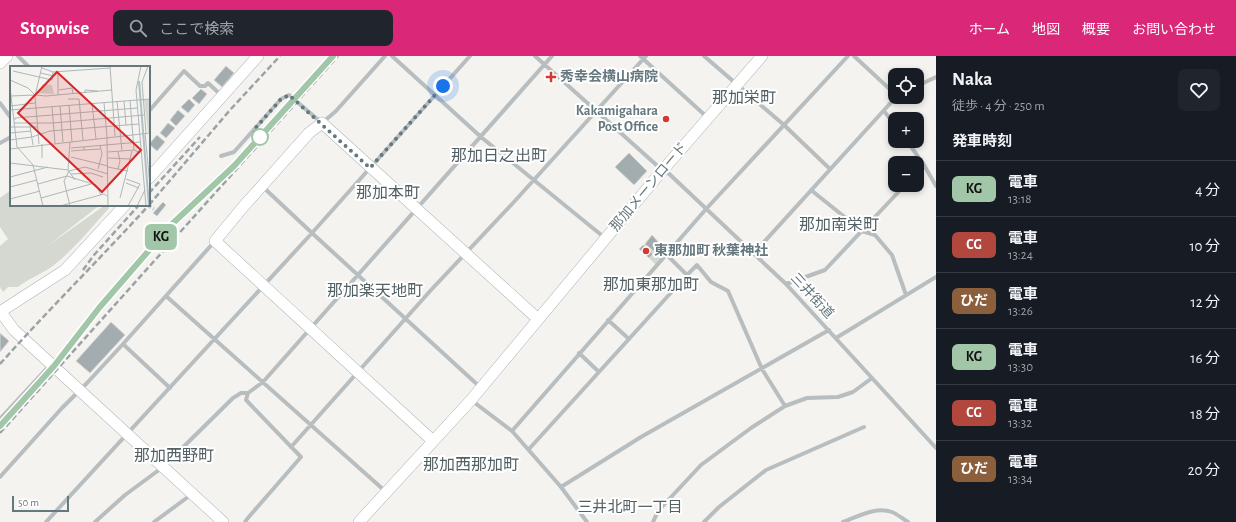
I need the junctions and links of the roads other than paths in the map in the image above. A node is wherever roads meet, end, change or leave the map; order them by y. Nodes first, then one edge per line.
1 (7, 56) edge
2 (18, 56) edge
3 (258, 56) edge
4 (385, 56) edge
5 (392, 56) edge
6 (470, 56) edge
7 (535, 56) edge
8 (552, 56) edge
9 (704, 56) edge
10 (762, 56) edge
11 (848, 56) edge
12 (854, 56) edge
13 (643, 57) edge
14 (0, 63) edge
15 (545, 65) junction
16 (28, 66) edge
17 (936, 77) edge
18 (924, 83) edge
19 (737, 84) junction
20 (888, 88) edge
21 (222, 96) junction
22 (434, 96) junction
23 (890, 104) edge
24 (1, 105) edge
25 (150, 110) edge
26 (596, 111) junction
27 (884, 111) junction
28 (888, 116) edge
29 (10, 117) edge
30 (708, 118) junction
31 (322, 124) junction
32 (784, 125) junction
33 (481, 137) junction
34 (10, 138) edge
35 (0, 143) edge
36 (221, 156) dead end
37 (924, 165) edge
38 (370, 168) junction
39 (663, 169) junction
40 (830, 169) junction
41 (150, 177) edge
42 (534, 180) junction
43 (262, 185) junction
44 (936, 186) edge
45 (811, 190) junction
46 (898, 192) edge
47 (124, 206) edge
48 (707, 208) junction
49 (417, 209) junction
50 (862, 231) junction
51 (312, 233) junction
52 (605, 238) junction
53 (215, 241) junction
54 (754, 253) junction
55 (466, 254) junction
56 (666, 254) junction
57 (358, 275) junction
58 (687, 275) junction
59 (936, 277) edge
60 (786, 284) junction
61 (264, 285) junction
62 (906, 295) junction
63 (166, 296) junction
64 (1, 315) edge
65 (538, 319) junction
66 (406, 320) junction
67 (608, 320) junction
68 (311, 328) junction
69 (829, 330) junction
70 (214, 338) junction
71 (836, 338) junction
72 (629, 339) junction
73 (123, 344) junction
74 (579, 354) junction
75 (51, 363) junction
76 (762, 369) junction
77 (358, 372) junction
78 (599, 372) junction
79 (872, 378) junction
80 (263, 382) junction
81 (170, 388) junction
82 (480, 388) junction
83 (80, 391) junction
84 (248, 393) junction
85 (470, 400) junction
86 (784, 406) junction
87 (0, 419) edge
88 (311, 425) junction
89 (864, 427) dead end
90 (512, 431) junction
91 (128, 434) junction
92 (433, 441) junction
93 (291, 447) junction
94 (936, 448) edge
95 (529, 449) junction
96 (163, 466) junction
97 (0, 477) edge
98 (561, 486) junction
99 (387, 493) junction
100 (192, 494) junction
101 (46, 522) edge
102 (96, 522) edge
103 (154, 522) edge
104 (223, 522) edge
105 (245, 522) edge
106 (359, 522) edge
107 (588, 522) edge
108 (652, 522) edge
109 (704, 522) edge
110 (843, 522) edge
111 (908, 522) edge

1 - 14 street
2 - 16 street
3 - 21 street
4 - 31 street
5 - 22 street
6 - 22 street
7 - 15 street, 三井街道
8 - 15 street
9 - 19 street
10 - 19 street, 那加メーンロード
11 - 32 street
12 - 20 street
13 - 26 street
13 - 30 street
15 - 26 street, 三井街道
15 - 33 street
17 - 18 street
19 - 30 street, 那加メーンロード
19 - 32 street
21 - 25 street
21 - 41 street
22 - 33 street
22 - 38 street
23 - 27 street
24 - 29 street
26 - 39 street, 三井街道
26 - 42 street
27 - 28 street
27 - 40 street
30 - 39 street, 那加メーンロード
31 - 36 street
31 - 38 street
31 - 43 street
32 - 40 street
32 - 48 street
33 - 42 street
33 - 49 street
34 - 35 street
37 - 44 street
38 - 49 street
38 - 51 street
39 - 48 street, 三井街道
39 - 52 street, 那加メーンロード
40 - 45 street
42 - 52 street
42 - 55 street
43 - 51 street
43 - 53 street
45 - 50 street
45 - 54 street
46 - 50 street
47 - 64 street
48 - 54 street, 三井街道
48 - 56 street
49 - 55 street
49 - 57 street
50 - 60 street
50 - 62 street
51 - 57 street
51 - 61 street
52 - 65 street, 那加メーンロード
53 - 61 street
53 - 63 street
54 - 60 street, 三井街道
55 - 65 street
55 - 66 street
56 - 58 street
56 - 67 street
57 - 66 street
57 - 68 street
58 - 72 street
58 - 76 street
59 - 62 street
60 - 69 street, 三井街道
61 - 68 street
61 - 70 street
62 - 71 street
63 - 70 street
63 - 73 street
64 - 75 street
65 - 82 street, 那加メーンロード
66 - 77 street
66 - 82 street
67 - 72 street
67 - 74 street
68 - 77 street
68 - 80 street
69 - 71 street, 三井街道
69 - 76 street
70 - 80 street
70 - 81 street
71 - 79 street, 三井街道
72 - 78 street
73 - 81 street
73 - 83 street
74 - 78 street
74 - 90 street
75 - 83 street
75 - 87 street
76 - 86 street
76 - 98 street
77 - 88 street
77 - 92 street
78 - 95 street
79 - 86 street
79 - 94 street, 三井街道
80 - 84 street
80 - 88 street
81 - 91 street
82 - 85 street, 那加メーンロード
83 - 91 street
83 - 97 street
84 - 93 street
84 - 96 street
85 - 90 street
85 - 92 street, 那加メーンロード
86 - 108 street
88 - 93 street
88 - 99 street
89 - 109 street
90 - 95 street
91 - 96 street
91 - 101 street
92 - 99 street, 那加メーンロード
93 - 105 street
95 - 98 street
96 - 100 street
96 - 102 street
98 - 107 street
99 - 106 street
100 - 103 street
100 - 104 street
110 - 111 street

